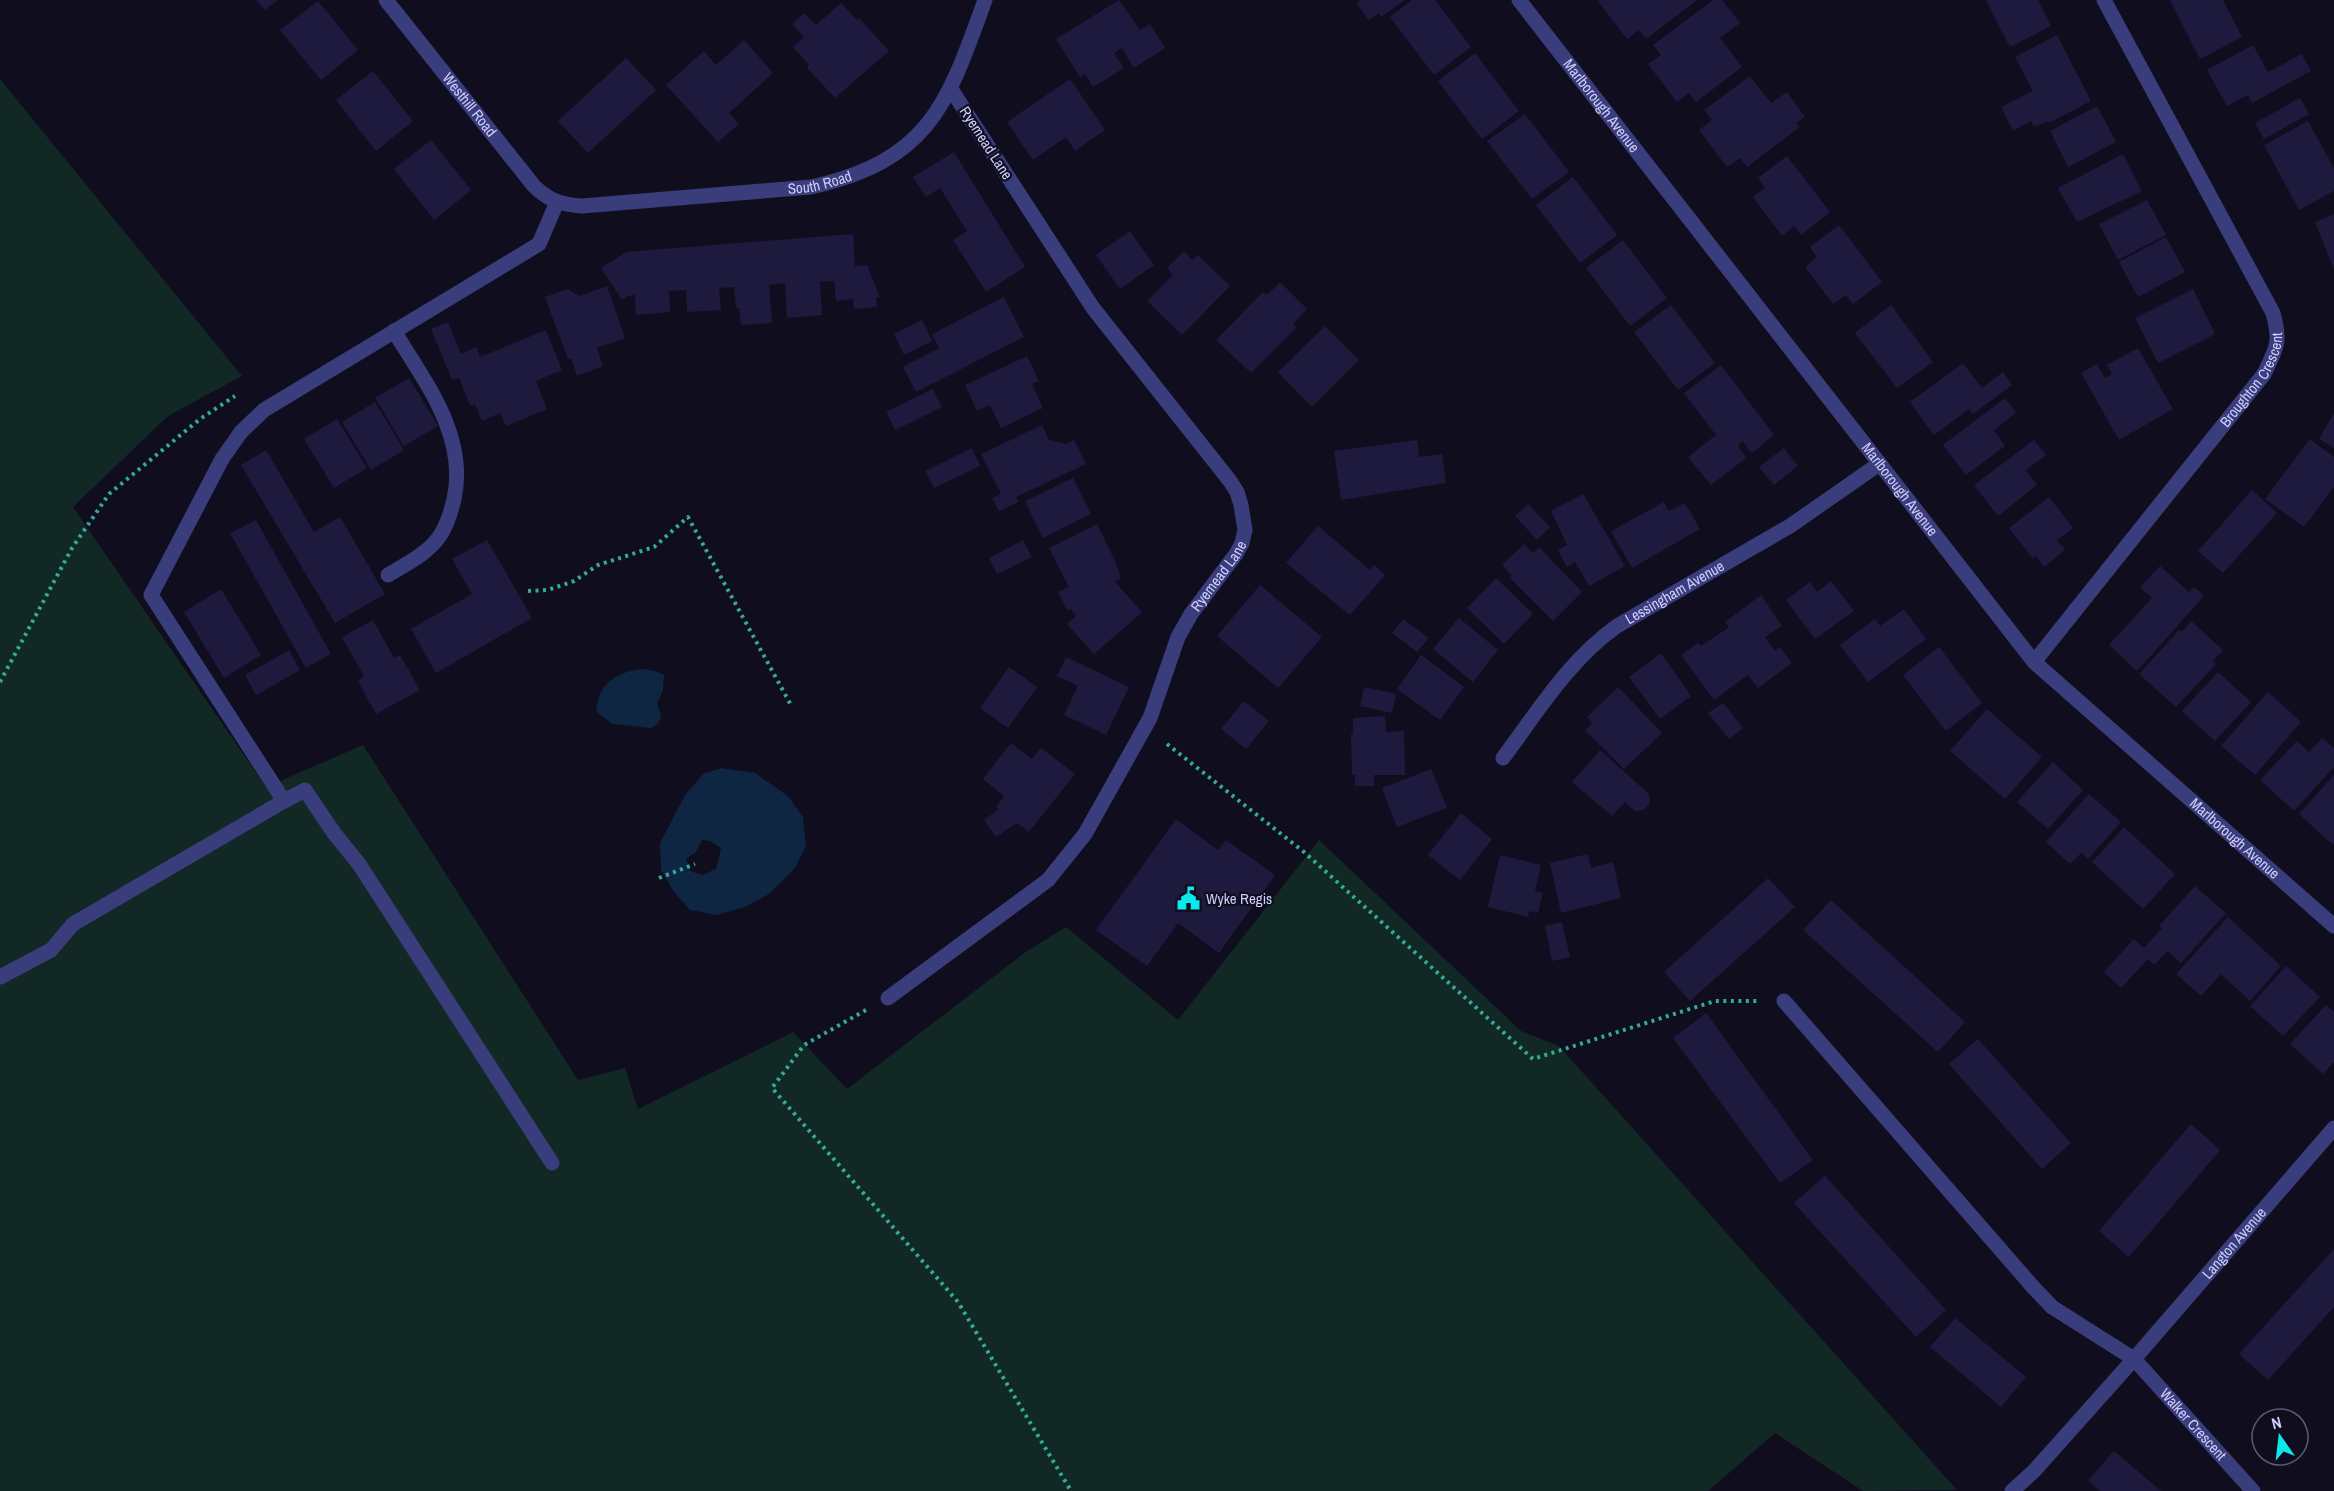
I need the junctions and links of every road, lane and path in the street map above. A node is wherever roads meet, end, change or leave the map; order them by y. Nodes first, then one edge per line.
1 (386, 0) edge
2 (985, 0) edge
3 (1519, 0) edge
4 (2104, 0) edge
5 (951, 89) junction
6 (557, 202) junction
7 (394, 331) junction
8 (1879, 464) junction
9 (388, 575) dead end
10 (528, 591) dead end
11 (2034, 662) junction
12 (792, 707) dead end
13 (1141, 734) junction
14 (1503, 758) dead end
15 (284, 801) junction
16 (695, 864) dead end
17 (659, 879) dead end
18 (2334, 926) edge
19 (0, 977) edge
20 (888, 998) joint
21 (1784, 1001) joint
22 (2334, 1128) edge
23 (552, 1163) dead end
24 (2134, 1359) junction
25 (1071, 1491) edge
26 (2012, 1491) edge
27 (2253, 1491) edge

1 - 6 street, Westhill Road
2 - 5 street, South Road
3 - 8 street, Marlborough Avenue
4 - 11 street, Broughton Crescent
5 - 6 street, South Road
5 - 13 street, Ryemead Lane
6 - 7 street
7 - 9 street
7 - 15 street
8 - 11 street, Marlborough Avenue
8 - 14 street, Lessingham Avenue
10 - 12 path
11 - 18 street, Marlborough Avenue
13 - 20 street, Ryemead Lane
13 - 21 path
15 - 19 street
15 - 23 street
16 - 17 path
20 - 25 path
21 - 24 street, Walker Crescent
22 - 24 street, Langton Avenue
24 - 26 street, Langton Avenue
24 - 27 street, Walker Crescent

